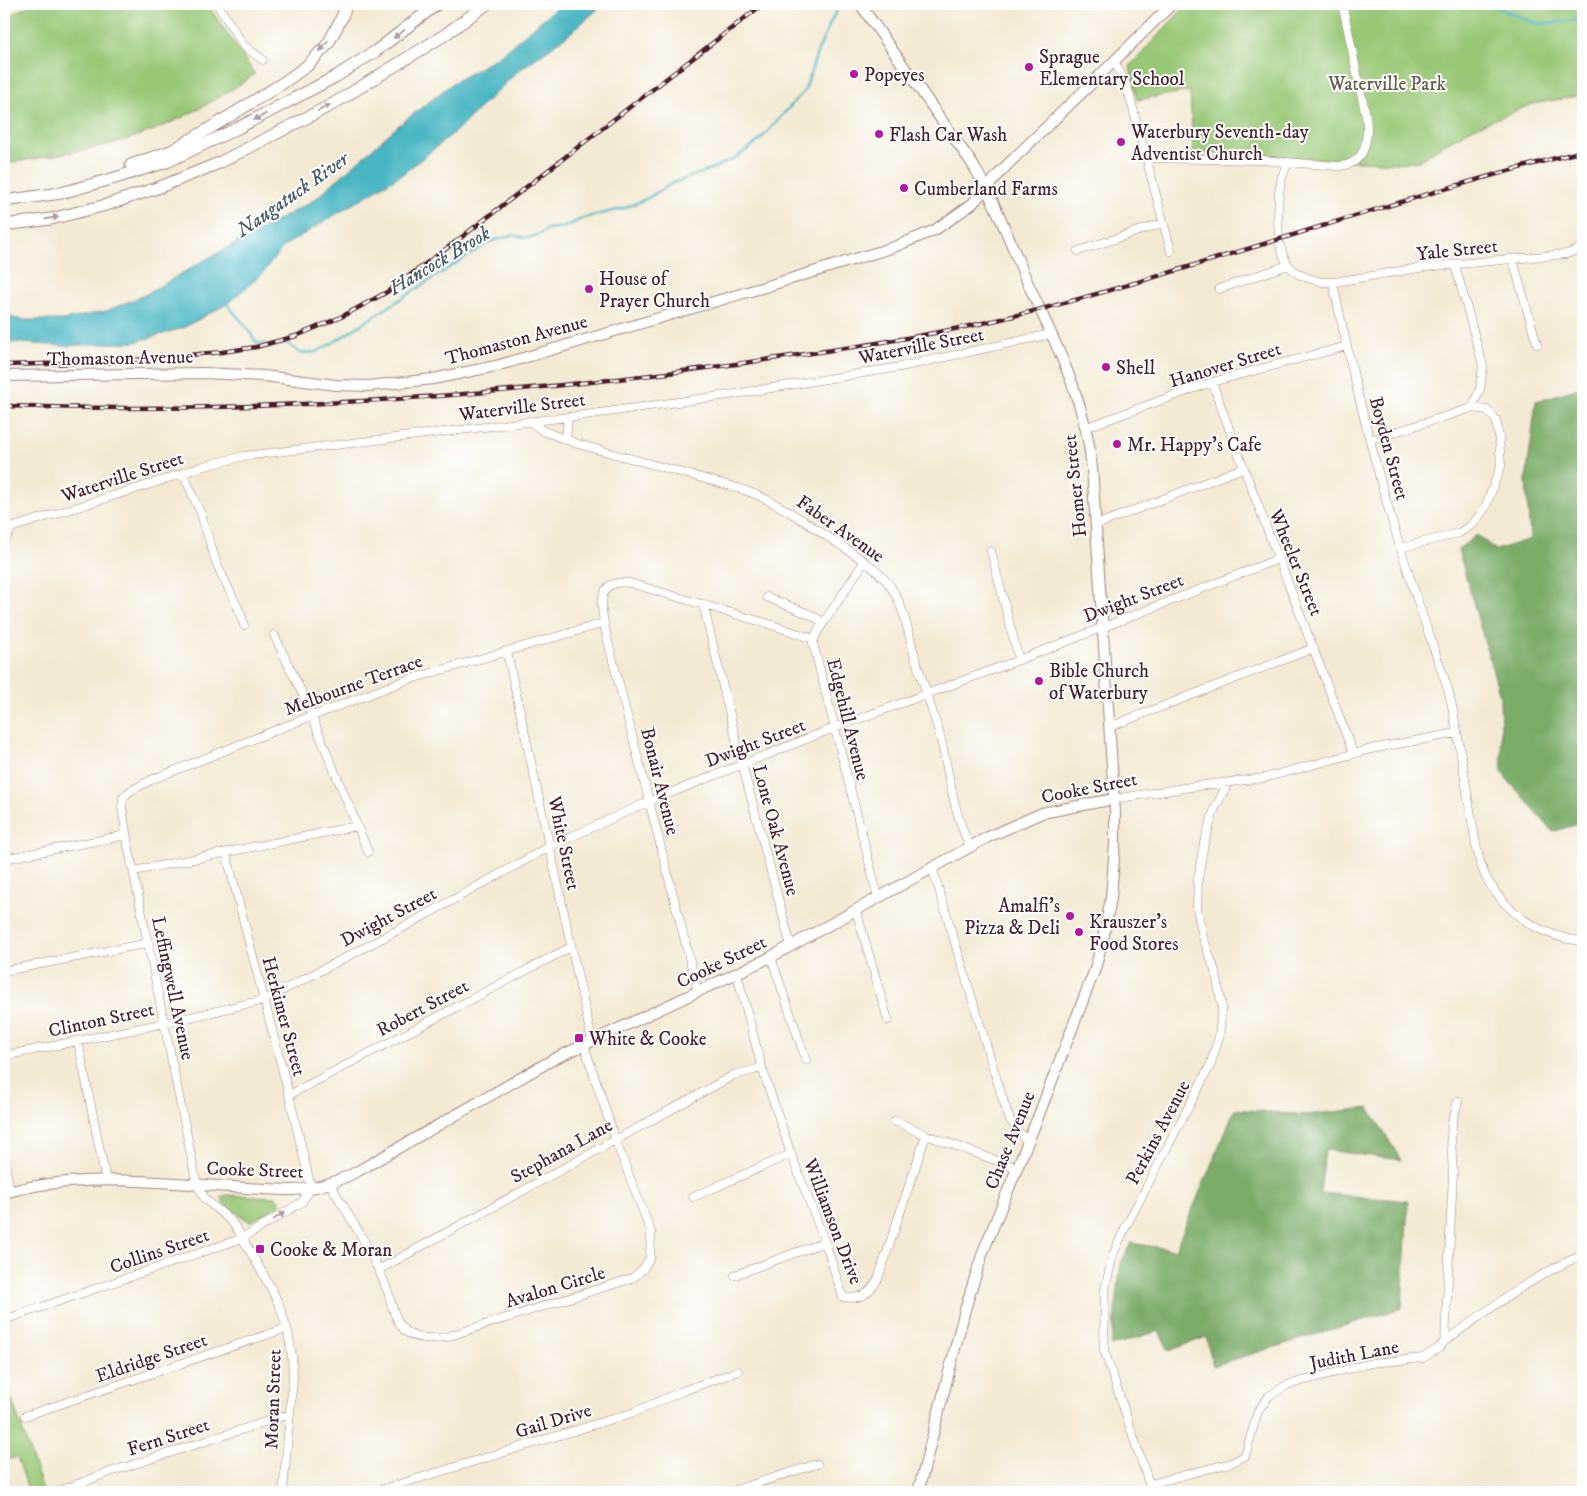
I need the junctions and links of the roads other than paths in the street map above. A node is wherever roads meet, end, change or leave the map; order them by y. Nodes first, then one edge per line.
1 (217, 4) edge
2 (347, 4) edge
3 (437, 4) edge
4 (475, 4) edge
5 (487, 4) edge
6 (860, 4) edge
7 (1172, 4) edge
8 (1342, 4) edge
9 (263, 60) dead end
10 (1114, 61) junction
11 (390, 69) junction
12 (1145, 158) junction
13 (1288, 163) junction
14 (986, 188) junction
15 (4, 201) edge
16 (1163, 223) junction
17 (4, 225) edge
18 (1583, 248) edge
19 (1078, 251) dead end
20 (1171, 251) dead end
21 (1513, 260) junction
22 (1288, 265) junction
23 (1455, 265) junction
24 (1333, 282) junction
25 (1219, 288) dead end
26 (1051, 334) junction
27 (1537, 344) dead end
28 (1347, 346) junction
29 (4, 376) edge
30 (1212, 382) junction
31 (1472, 408) junction
32 (568, 417) junction
33 (530, 422) junction
34 (1087, 426) junction
35 (566, 440) junction
36 (1370, 440) junction
37 (1243, 468) junction
38 (183, 473) junction
39 (1096, 525) junction
40 (8, 529) edge
41 (4, 541) edge
42 (1400, 548) junction
43 (991, 551) dead end
44 (1278, 559) junction
45 (864, 562) junction
46 (767, 597) dead end
47 (703, 604) junction
48 (823, 622) junction
49 (604, 623) junction
50 (244, 625) dead end
51 (1103, 626) junction
52 (274, 635) dead end
53 (814, 639) junction
54 (1314, 648) junction
55 (507, 652) junction
56 (1019, 660) junction
57 (928, 694) junction
58 (312, 716) junction
59 (1109, 727) junction
60 (834, 728) junction
61 (1457, 734) junction
62 (1352, 753) junction
63 (742, 764) junction
64 (1228, 783) junction
65 (123, 798) joint
66 (1114, 800) junction
67 (650, 801) junction
68 (357, 826) junction
69 (126, 835) junction
70 (970, 846) junction
71 (549, 847) junction
72 (368, 852) dead end
73 (226, 853) junction
74 (4, 859) edge
75 (932, 866) junction
76 (134, 871) junction
77 (878, 897) junction
78 (856, 910) junction
79 (1583, 941) edge
80 (149, 943) junction
81 (791, 946) junction
82 (571, 947) junction
83 (771, 958) junction
84 (4, 972) edge
85 (737, 974) junction
86 (698, 992) junction
87 (264, 1000) junction
88 (888, 1020) dead end
89 (165, 1023) junction
90 (78, 1041) junction
91 (588, 1043) junction
92 (4, 1056) edge
93 (806, 1060) dead end
94 (762, 1068) junction
95 (289, 1095) junction
96 (1458, 1101) dead end
97 (895, 1121) dead end
98 (926, 1135) junction
99 (615, 1139) junction
100 (1028, 1143) junction
101 (791, 1154) junction
102 (4, 1158) edge
103 (1017, 1168) junction
104 (106, 1181) junction
105 (330, 1184) junction
106 (197, 1185) junction
107 (311, 1188) junction
108 (7, 1192) edge
109 (694, 1197) dead end
110 (243, 1238) junction
111 (825, 1242) junction
112 (1583, 1255) edge
113 (380, 1269) junction
114 (735, 1275) dead end
115 (4, 1320) edge
116 (287, 1328) junction
117 (1445, 1341) junction
118 (738, 1371) dead end
119 (290, 1414) junction
120 (25, 1416) dead end
121 (817, 1464) dead end
122 (1151, 1488) edge
123 (57, 1492) edge
124 (283, 1492) edge
125 (374, 1492) edge
126 (729, 1492) edge
127 (918, 1492) edge

1 - 9 street
2 -> 15 highway
3 -> 15 highway
4 - 11 highway
5 - 11 highway
6 - 14 main road, Homer Street
7 - 10 main road, Thomaston Avenue
8 - 13 street
10 - 12 street
10 - 14 main road, Thomaston Avenue
17 -> 11 highway
12 - 13 street
12 - 16 street
13 - 22 street
14 - 26 main road, Homer Street
14 - 29 main road, Thomaston Avenue
16 - 19 street
16 - 20 street
18 - 21 street, Yale Street
21 - 23 street, Yale Street
21 - 27 street
22 - 24 street
22 - 25 street
23 - 24 street, Yale Street
23 - 31 street
24 - 28 street, Boyden Street
26 - 32 street, Waterville Street
26 - 34 main road, Homer Street
28 - 30 street, Hanover Street
28 - 36 street, Boyden Street
30 - 34 street, Hanover Street
30 - 37 street, Wheeler Street
31 - 36 street
31 - 42 street
32 - 33 street, Waterville Street
32 - 35 street
33 - 35 street, Faber Avenue
33 - 38 street, Waterville Street
34 - 39 main road, Homer Street
35 - 45 street, Faber Avenue
36 - 42 street, Boyden Street
37 - 39 street
37 - 44 street, Wheeler Street
38 - 40 street, Waterville Street
38 - 50 street
39 - 51 main road, Homer Street
40 - 41 street
42 - 61 street, Boyden Street
43 - 56 street
44 - 51 street, Dwight Street
44 - 54 street, Wheeler Street
45 - 48 street, Edgehill Avenue
45 - 57 street, Faber Avenue
46 - 48 street
47 - 49 street, Bonair Avenue
47 - 53 street
47 - 63 street, Lone Oak Avenue
48 - 53 street, Edgehill Avenue
49 - 55 street, Melbourne Terrace
49 - 67 street, Bonair Avenue
51 - 56 street, Dwight Street
51 - 59 main road, Homer Street
52 - 58 street
53 - 60 street, Edgehill Avenue
54 - 59 street
54 - 62 street, Wheeler Street
55 - 58 street, Melbourne Terrace
55 - 71 street, White Street
56 - 57 street, Dwight Street
57 - 60 street, Dwight Street
57 - 70 street, Faber Avenue
58 - 65 street, Melbourne Terrace
58 - 68 street
59 - 66 main road, Homer Street
60 - 63 street, Dwight Street
60 - 77 street, Edgehill Avenue
61 - 62 street, Cooke Street
61 - 79 street, Boyden Street
62 - 64 street, Cooke Street
63 - 67 street, Dwight Street
63 - 81 street, Lone Oak Avenue
64 - 66 street, Cooke Street
64 - 122 street, Perkins Avenue
65 - 69 street, Leffingwell Avenue
66 - 70 main road, Cooke Street
66 - 100 main road, Chase Avenue
67 - 71 street, Dwight Street
67 - 86 street, Bonair Avenue
68 - 72 street
68 - 73 street
69 - 74 street
69 - 76 street, Leffingwell Avenue
70 - 75 main road, Cooke Street
71 - 82 street, White Street
71 - 87 street, Dwight Street
73 - 76 street
73 - 87 street, Herkimer Street
75 - 77 main road, Cooke Street
75 - 100 street
76 - 80 street, Leffingwell Avenue
77 - 78 main road, Cooke Street
78 - 81 main road, Cooke Street
78 - 88 street
80 - 84 street
80 - 89 street, Leffingwell Avenue
81 - 83 main road, Cooke Street
82 - 91 street, White Street
82 - 95 street, Robert Street
83 - 85 main road, Cooke Street
83 - 93 street
85 - 86 main road, Cooke Street
85 - 94 street, Williamson Drive
86 - 91 main road, Cooke Street
87 - 89 street, Clinton Street
87 - 95 street, Herkimer Street
89 - 90 street, Clinton Street
89 - 106 street, Leffingwell Avenue
90 - 92 street, Clinton Street
90 - 104 street
91 - 99 street, Avalon Circle
91 - 105 main road, Cooke Street
94 - 99 street, Stephana Lane
94 - 101 street, Williamson Drive
95 - 107 street, Herkimer Street
96 - 117 street
97 - 98 street
98 - 103 street
98 - 111 street, Williamson Drive
99 - 113 street, Stephana Lane
99 - 113 street, Avalon Circle
100 - 103 main road, Chase Avenue
101 - 109 street
101 - 111 street, Williamson Drive
102 - 108 street
103 - 127 main road, Chase Avenue
104 - 106 main road, Cooke Street
104 - 108 main road, Cooke Street
105 - 107 main road, Cooke Street
105 - 113 street, Avalon Circle
106 - 107 main road, Cooke Street
106 - 110 street, Moran Street
110 -> 107 street, Collins Street
110 - 115 street, Collins Street
110 - 116 street, Moran Street
111 - 114 street
112 - 117 street, Judith Lane
116 - 119 street, Moran Street
116 - 120 street, Eldridge Street
117 - 122 street, Judith Lane
118 - 125 street, Gail Drive
119 - 123 street, Fern Street
119 - 124 street, Moran Street
121 - 126 street

